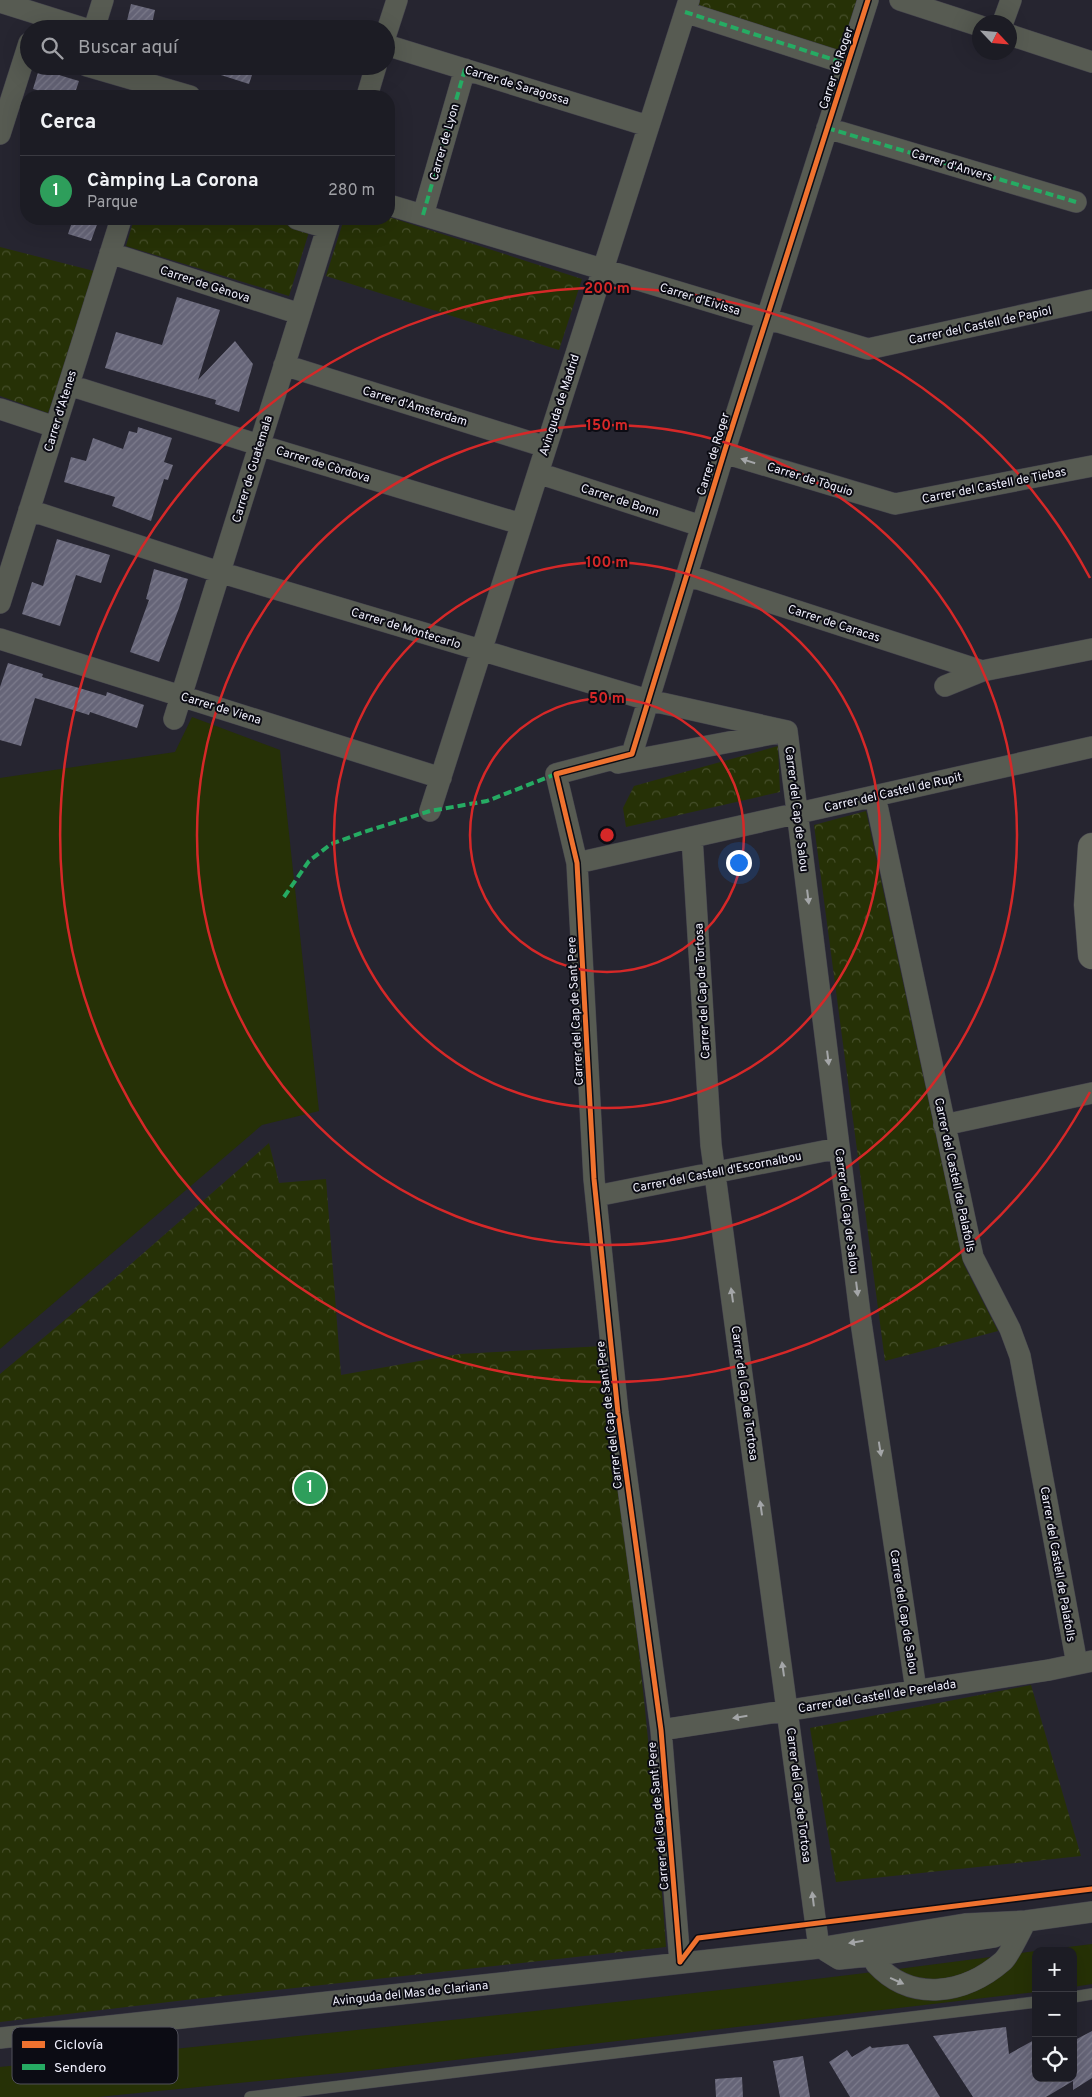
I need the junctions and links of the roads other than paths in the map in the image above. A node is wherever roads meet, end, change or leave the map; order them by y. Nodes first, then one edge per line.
1 (103, 0) edge
2 (397, 0) edge
3 (868, 0) edge
4 (1010, 0) edge
5 (909, 1) edge
6 (0, 2) edge
7 (687, 6) edge
8 (1005, 15) edge
9 (97, 20) edge
10 (391, 20) edge
11 (972, 23) edge
12 (20, 25) edge
13 (1017, 37) edge
14 (395, 48) edge
15 (1092, 62) edge
16 (847, 64) junction
17 (465, 69) junction
18 (20, 71) edge
19 (113, 75) edge
20 (373, 75) edge
21 (156, 90) edge
22 (369, 90) edge
23 (648, 126) junction
24 (827, 128) junction
25 (0, 134) edge
26 (1076, 202) dead end
27 (395, 207) edge
28 (423, 215) junction
29 (119, 225) edge
30 (327, 225) edge
31 (110, 253) junction
32 (603, 269) junction
33 (1092, 300) edge
34 (300, 314) junction
35 (766, 320) junction
36 (868, 349) joint
37 (284, 365) junction
38 (69, 385) junction
39 (0, 409) edge
40 (56, 427) junction
41 (259, 445) junction
42 (546, 447) junction
43 (724, 454) junction
44 (1092, 466) edge
45 (538, 473) junction
46 (896, 504) joint
47 (29, 510) junction
48 (521, 524) junction
49 (701, 526) junction
50 (220, 572) junction
51 (686, 575) junction
52 (0, 603) edge
53 (0, 639) edge
54 (1092, 649) edge
55 (481, 650) junction
56 (982, 671) junction
57 (945, 686) dead end
58 (181, 696) junction
59 (648, 700) junction
60 (174, 718) dead end
61 (787, 731) junction
62 (1092, 748) edge
63 (556, 774) junction
64 (441, 778) junction
65 (875, 796) junction
66 (430, 811) dead end
67 (797, 814) junction
68 (692, 837) junction
69 (1092, 847) edge
70 (577, 863) junction
71 (1092, 955) edge
72 (1092, 1093) edge
73 (944, 1125) junction
74 (839, 1148) junction
75 (715, 1172) junction
76 (596, 1196) junction
77 (1085, 1662) edge
78 (916, 1690) junction
79 (788, 1709) junction
80 (661, 1730) junction
81 (1092, 1912) edge
82 (1026, 1921) junction
83 (965, 1924) junction
84 (819, 1948) junction
85 (878, 1955) junction
86 (680, 1962) junction
87 (1092, 1994) edge
88 (1077, 1996) edge
89 (1032, 2002) edge
90 (98, 2027) edge
91 (250, 2097) edge

1 - 9 street
2 - 10 street
3 - 16 street, Carrer de Roger
4 - 8 street
5 - 11 street
6 - 12 street
7 - 16 street
7 - 23 street, Avinguda de Madrid
13 - 15 street
14 - 17 street, Carrer de Saragossa
16 - 24 street, Carrer de Roger
17 - 23 street, Carrer de Saragossa
17 - 28 street, Carrer de Lyon
18 - 25 street
19 - 21 street
20 - 22 street
23 - 32 street, Avinguda de Madrid
24 - 26 street, Carrer d'Anvers
24 - 35 street, Carrer de Roger
27 - 28 street, Carrer d'Eivissa
28 - 32 street, Carrer d'Eivissa
29 - 31 street, Carrer d'Atenes
30 - 34 street, Carrer de Guatemala
31 - 34 street, Carrer de Gènova
31 - 38 street, Carrer d'Atenes
32 - 35 street, Carrer d'Eivissa
32 - 42 street, Avinguda de Madrid
33 - 36 street, Carrer del Castell de Papiol
34 - 37 street, Carrer de Guatemala
35 - 36 street, Carrer d'Eivissa
35 - 43 street, Carrer de Roger
37 - 41 street, Carrer de Guatemala
37 - 42 street, Carrer d'Amsterdam
38 - 40 street, Carrer d'Atenes
38 - 41 street, Carrer de Còrdova
39 - 40 street
40 - 47 street, Carrer d'Atenes
41 - 48 street, Carrer de Còrdova
41 - 50 street, Carrer de Guatemala
42 - 45 street, Avinguda de Madrid
46 -> 43 street, Carrer de Tòquio
43 - 49 street, Carrer de Roger
44 - 46 street, Carrer del Castell de Tiebas
45 - 48 street, Avinguda de Madrid
45 - 49 street, Carrer de Bonn
47 - 50 street, Carrer de Montecarlo
47 - 52 street, Carrer d'Atenes
48 - 55 street, Avinguda de Madrid
49 - 51 street, Carrer de Roger
50 - 55 street, Carrer de Montecarlo
50 - 58 street, Carrer de Guatemala
51 - 56 street, Carrer de Caracas
51 - 59 street, Carrer de Roger
53 - 58 street, Carrer de Viena
54 - 56 street
55 - 59 street, Carrer de Montecarlo
55 - 64 street, Avinguda de Madrid
56 - 57 street
58 - 60 street, Carrer de Guatemala
58 - 64 street, Carrer de Viena
59 - 61 street, Carrer de Montecarlo
59 - 63 street, Carrer de Roger
61 - 63 street
61 - 67 street, Carrer del Cap de Salou
62 - 65 street, Carrer del Castell de Rupit
63 - 70 street
64 - 66 street, Avinguda de Madrid
65 - 67 street, Carrer del Castell de Rupit
65 - 73 street, Carrer del Castell de Palafolls
67 - 68 street, Carrer del Castell de Rupit
67 -> 74 street, Carrer del Cap de Salou
68 - 70 street, Carrer del Castell de Rupit
68 - 75 street, Carrer del Cap de Tortosa
69 - 71 street
70 - 76 street, Carrer del Cap de Sant Pere
72 - 73 street
73 - 77 street, Carrer del Castell de Palafolls
74 - 75 street, Carrer del Castell d'Escornalbou
74 -> 78 street, Carrer del Cap de Salou
75 - 76 street, Carrer del Castell d'Escornalbou
79 -> 75 street, Carrer del Cap de Tortosa
76 - 80 street, Carrer del Cap de Sant Pere
77 - 78 street, Carrer del Castell de Perelada
78 - 79 street, Carrer del Castell de Perelada
79 -> 80 street, Carrer del Castell de Perelada
84 -> 79 street, Carrer del Cap de Tortosa
80 - 86 street, Carrer del Cap de Sant Pere
81 - 82 street, Avinguda del Mas de Clariana
82 - 83 street, Avinguda del Mas de Clariana
82 - 85 street, Avinguda del Mas de Clariana
85 -> 82 street
83 -> 84 street, Avinguda del Mas de Clariana
83 - 85 street, Avinguda del Mas de Clariana
84 - 85 street, Avinguda del Mas de Clariana
84 - 86 street, Avinguda del Mas de Clariana
86 - 90 street, Avinguda del Mas de Clariana
87 - 88 lane
89 - 91 lane

